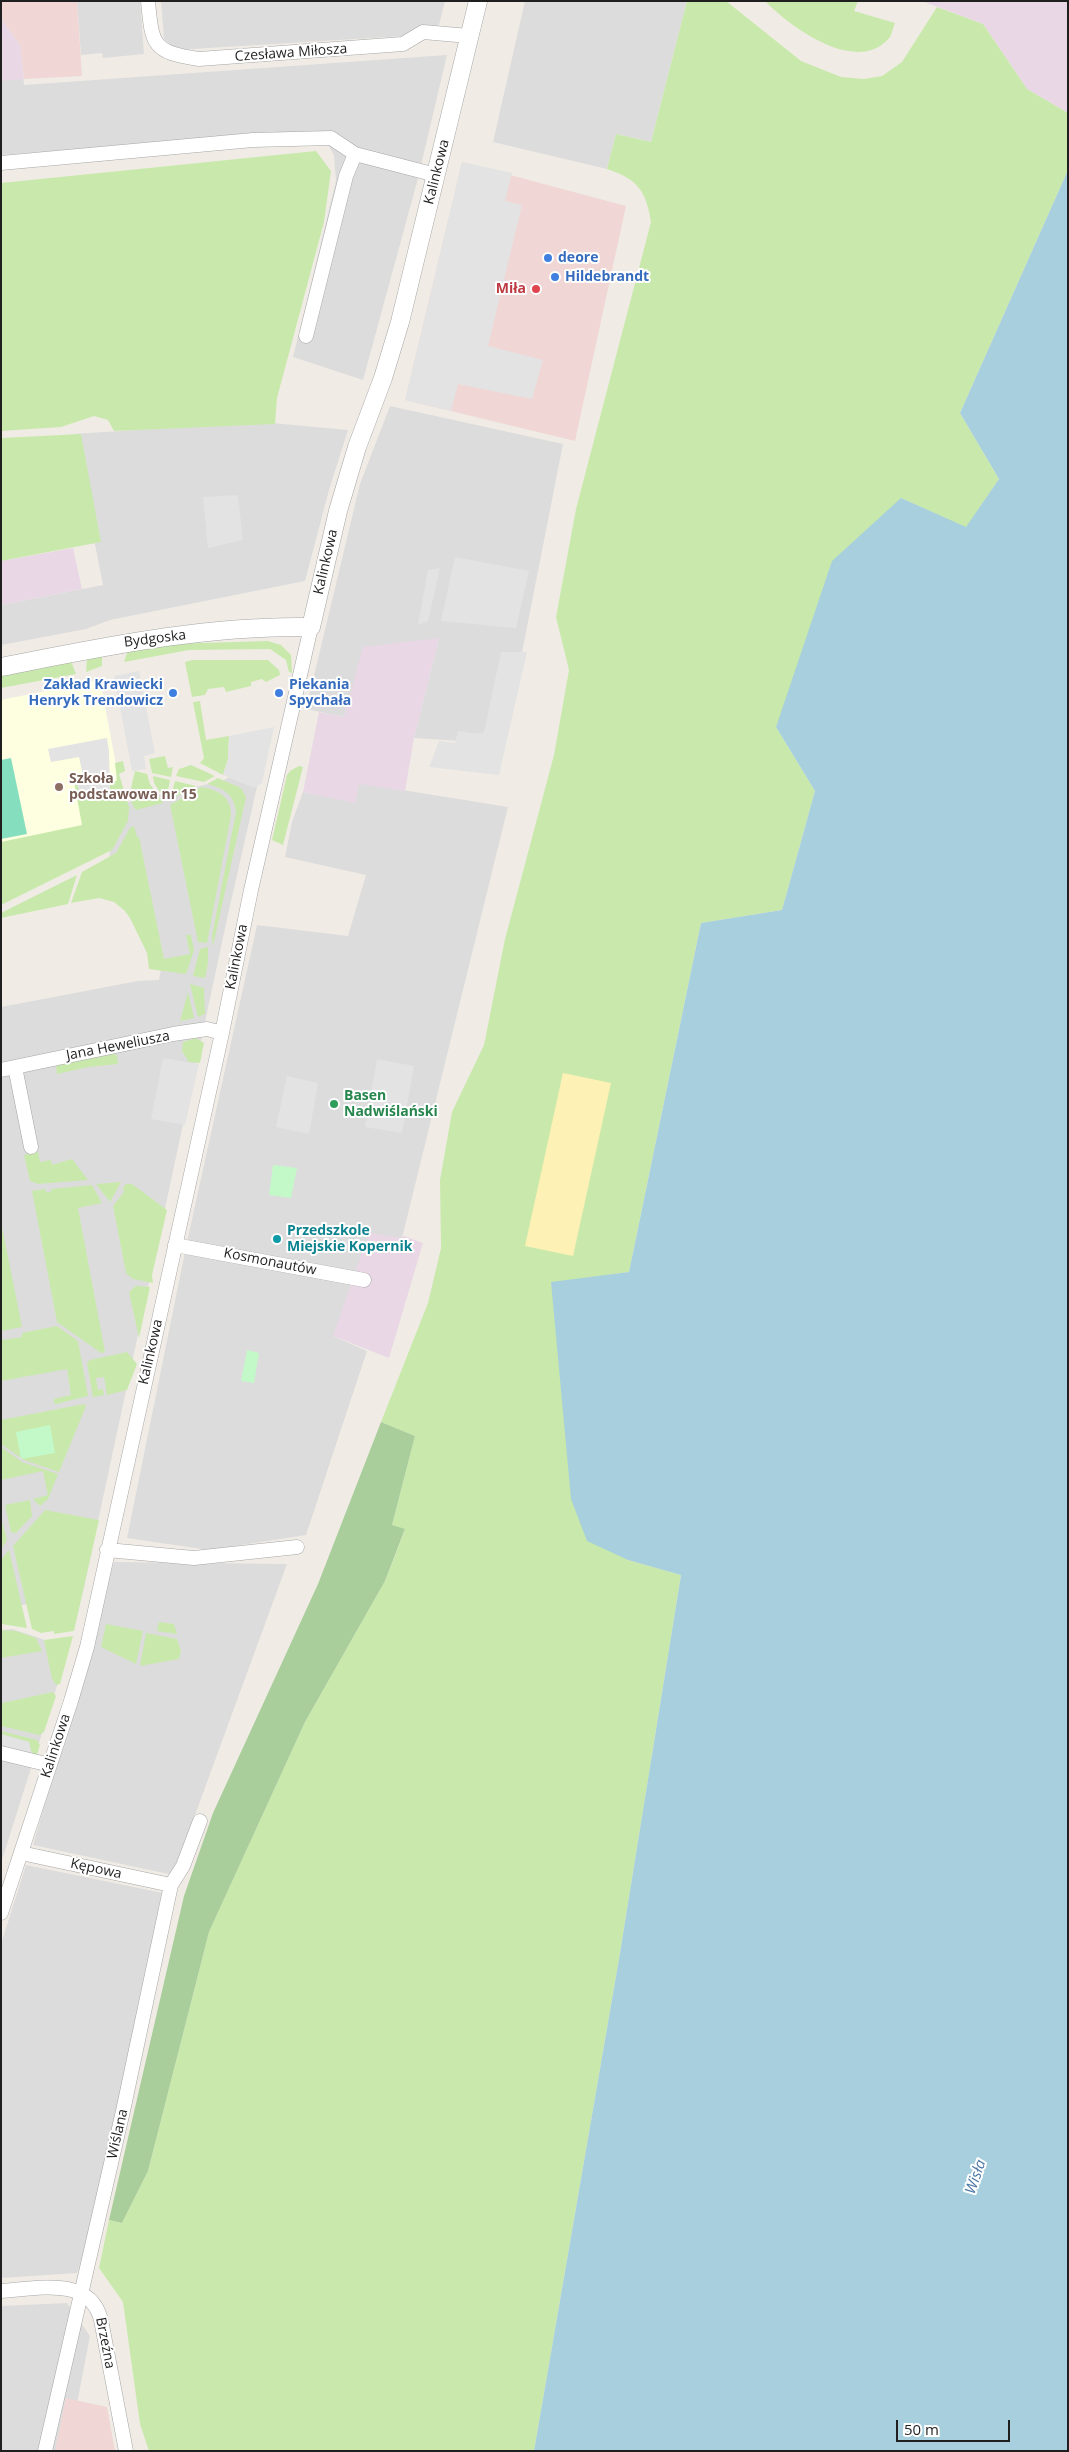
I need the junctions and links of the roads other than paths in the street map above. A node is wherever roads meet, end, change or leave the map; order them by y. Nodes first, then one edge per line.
1 (148, 1) edge
2 (478, 1) edge
3 (469, 36) junction
4 (355, 154) junction
5 (1, 163) edge
6 (436, 175) junction
7 (306, 336) dead end
8 (311, 628) junction
9 (1, 667) edge
10 (222, 1033) junction
11 (8, 1068) edge
12 (31, 1147) dead end
13 (175, 1245) junction
14 (364, 1280) dead end
15 (297, 1547) dead end
16 (108, 1550) junction
17 (1, 1752) edge
18 (50, 1765) junction
19 (200, 1821) dead end
20 (21, 1853) junction
21 (171, 1885) junction
22 (1, 1913) edge
23 (1, 2291) edge
24 (82, 2292) junction
25 (45, 2451) edge
26 (126, 2451) edge

1 - 3 street, Czesława Miłosza
2 - 3 street, Kalinkowa
3 - 6 street, Kalinkowa
4 - 5 street
4 - 6 street
4 - 7 street
6 - 8 street, Kalinkowa
8 - 9 street, Bydgoska
8 - 10 street, Kalinkowa
10 - 11 street, Jana Heweliusza
10 - 13 street, Kalinkowa
11 - 12 street, Jana Heweliusza
13 - 14 street, Kosmonautów
13 - 16 street, Kalinkowa
15 - 16 street
16 - 18 street, Kalinkowa
17 - 18 street
18 - 20 street, Kalinkowa
19 - 21 street, Wiślana
20 - 21 street, Kępowa
20 - 22 street, Kalinkowa
21 - 24 street, Wiślana
23 - 24 street
24 - 25 street, Wiślana
24 - 26 street, Brzeźna

